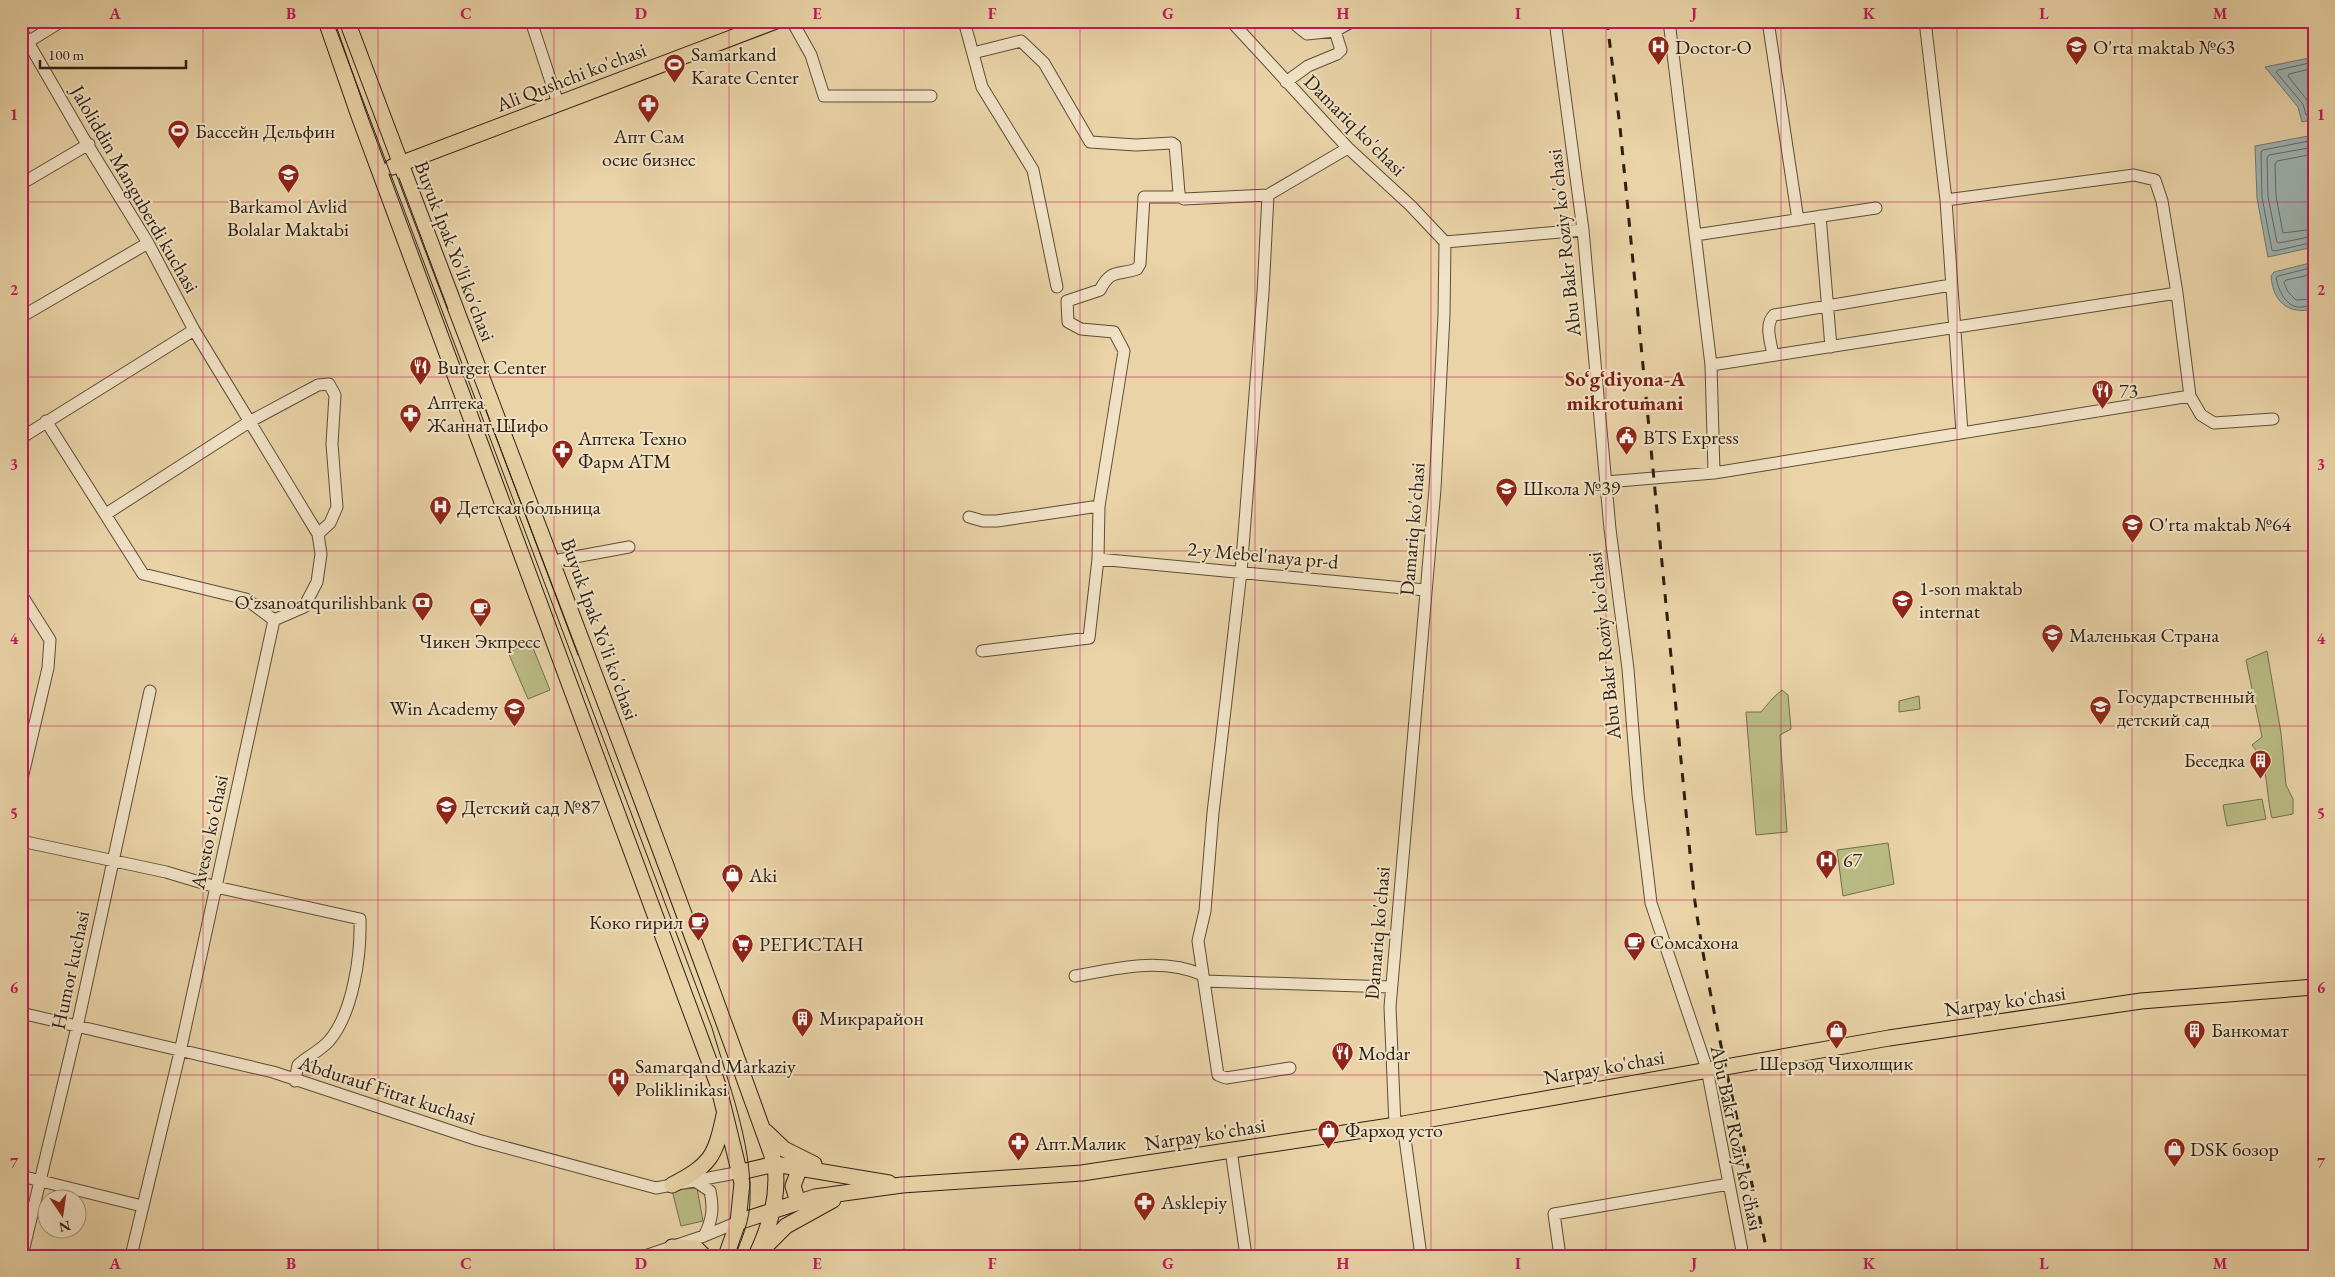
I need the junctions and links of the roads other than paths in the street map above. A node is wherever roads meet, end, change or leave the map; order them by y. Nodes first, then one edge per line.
1 (62, 21) edge
2 (326, 21) edge
3 (347, 21) edge
4 (531, 21) edge
5 (776, 21) edge
6 (792, 21) edge
7 (964, 21) edge
8 (1231, 21) edge
9 (1294, 21) edge
10 (1353, 21) edge
11 (1555, 21) edge
12 (1669, 21) edge
13 (1768, 21) edge
14 (1925, 21) edge
15 (21, 30) edge
16 (1335, 31) junction
17 (24, 44) edge
18 (973, 53) junction
19 (1286, 82) junction
20 (931, 96) dead end
21 (558, 103) junction
22 (89, 144) junction
23 (1348, 148) junction
24 (401, 164) junction
25 (380, 171) junction
26 (21, 184) edge
27 (1268, 195) junction
28 (1180, 197) junction
29 (1946, 200) junction
30 (1876, 208) dead end
31 (1820, 216) junction
32 (1798, 220) junction
33 (1582, 230) junction
34 (1695, 235) junction
35 (1445, 242) junction
36 (148, 243) junction
37 (1951, 285) junction
38 (1057, 287) dead end
39 (2177, 294) junction
40 (1827, 306) junction
41 (21, 317) edge
42 (1954, 329) junction
43 (194, 330) junction
44 (1831, 347) junction
45 (1773, 356) junction
46 (1711, 365) junction
47 (2190, 396) junction
48 (2273, 419) dead end
49 (46, 422) junction
50 (249, 422) junction
51 (1962, 433) junction
52 (21, 438) edge
53 (1714, 473) junction
54 (1606, 482) junction
55 (1099, 506) junction
56 (106, 514) junction
57 (969, 517) dead end
58 (318, 534) junction
59 (629, 547) dead end
60 (1098, 559) junction
61 (553, 561) junction
62 (1242, 572) junction
63 (1426, 590) junction
64 (21, 594) edge
65 (274, 620) junction
66 (982, 651) dead end
67 (150, 691) dead end
68 (21, 783) edge
69 (21, 842) edge
70 (113, 860) junction
71 (216, 887) junction
72 (1075, 976) dead end
73 (1204, 978) junction
74 (2314, 987) edge
75 (1391, 988) junction
76 (21, 1013) edge
77 (77, 1027) junction
78 (180, 1052) junction
79 (1290, 1068) dead end
80 (1707, 1069) junction
81 (295, 1081) junction
82 (725, 1111) junction
83 (1399, 1125) junction
84 (762, 1126) junction
85 (1231, 1150) junction
86 (775, 1164) junction
87 (800, 1167) junction
88 (741, 1172) junction
89 (839, 1174) junction
90 (21, 1176) edge
91 (39, 1180) junction
92 (695, 1181) junction
93 (1729, 1184) junction
94 (672, 1185) junction
95 (902, 1185) junction
96 (851, 1192) junction
97 (798, 1202) junction
98 (142, 1206) junction
99 (774, 1210) junction
100 (738, 1222) junction
101 (704, 1236) junction
102 (672, 1247) junction
103 (22, 1256) edge
104 (131, 1256) edge
105 (645, 1256) edge
106 (704, 1256) edge
107 (726, 1256) edge
108 (756, 1256) edge
109 (1246, 1256) edge
110 (1421, 1256) edge
111 (1560, 1256) edge
112 (1743, 1256) edge

1 - 17 street
2 - 25 main road, Buyuk Ipak Yo'li ko'chasi
3 - 24 main road, Buyuk Ipak Yo'li ko'chasi
4 - 21 street
5 - 21 main road, Ali Qushchi ko'chasi
6 - 20 street
7 - 18 street
8 - 19 street, Damariq ko'chasi
9 - 16 street
10 - 16 street
11 - 33 street, Abu Bakr Roziy ko'chasi
12 - 34 street
13 - 32 street
14 - 29 street
15 - 17 street, Jaloliddin Manguberdi kuchasi
16 - 19 street
17 - 22 street, Jaloliddin Manguberdi kuchasi
18 - 28 street
18 - 38 street
19 - 23 street, Damariq ko'chasi
21 - 24 main road, Ali Qushchi ko'chasi
22 - 26 street
22 - 36 street, Jaloliddin Manguberdi kuchasi
23 - 27 street
23 - 35 street, Damariq ko'chasi
24 - 25 main road, Ali Qushchi ko'chasi
24 - 61 main road, Buyuk Ipak Yo'li ko'chasi
25 - 82 main road, Buyuk Ipak Yo'li ko'chasi
27 - 28 street
27 - 62 street
28 - 55 street
29 - 37 street
29 - 39 street
30 - 31 street
31 - 32 street
31 - 40 street
32 - 34 street
33 - 35 street
33 - 54 street, Abu Bakr Roziy ko'chasi
34 - 46 street
35 - 63 street, Damariq ko'chasi
36 - 41 street
36 - 43 street, Jaloliddin Manguberdi kuchasi
37 - 40 street
37 - 42 street
39 - 42 street
39 - 47 street
40 - 44 street
40 - 45 street
42 - 44 street
42 - 51 street
43 - 49 street
43 - 50 street, Jaloliddin Manguberdi kuchasi
44 - 45 street
45 - 46 street
46 - 53 street
47 - 48 street
47 - 51 street
49 - 52 street
49 - 56 street
50 - 56 street
50 - 58 street, Jaloliddin Manguberdi kuchasi
50 - 58 street
51 - 53 street
53 - 54 street
54 - 80 street, Abu Bakr Roziy ko'chasi
55 - 57 street
55 - 60 street
56 - 65 street
58 - 65 street
59 - 61 street
60 - 62 street, 2-y Mebel'naya pr-d
60 - 66 street
61 - 84 main road, Buyuk Ipak Yo'li ko'chasi
62 - 63 street, 2-y Mebel'naya pr-d
62 - 73 street
63 - 75 street, Damariq ko'chasi
64 - 68 street
65 - 71 street, Avesto ko'chasi
67 - 70 street, Humor kuchasi
69 - 70 street
70 - 71 street
70 - 77 street, Humor kuchasi
71 - 78 street, Avesto ko'chasi
71 - 81 street
72 - 73 street
73 - 75 street
73 - 79 street
74 - 80 main road, Narpay ko'chasi
75 - 83 street, Damariq ko'chasi
76 - 77 street, Abdurauf Fitrat kuchasi
77 - 78 street, Abdurauf Fitrat kuchasi
77 - 91 street, Humor kuchasi
78 - 81 street, Abdurauf Fitrat kuchasi
78 - 98 street, Avesto ko'chasi
80 - 83 main road, Narpay ko'chasi
80 - 93 street, Abu Bakr Roziy ko'chasi
81 - 94 street, Abdurauf Fitrat kuchasi
82 - 88 main road, Buyuk Ipak Yo'li ko'chasi
82 - 94 main road
83 - 85 main road, Narpay ko'chasi
83 - 110 street, Damariq ko'chasi
84 - 86 main road, Buyuk Ipak Yo'li ko'chasi
84 - 89 main road
85 - 95 main road, Narpay ko'chasi
85 - 109 street
86 - 87 main road, Narpay ko'chasi
86 - 88 main road, Narpay ko'chasi
86 - 99 main road, Buyuk Ipak Yo'li ko'chasi
87 - 89 main road, Narpay ko'chasi
87 - 97 main road
88 - 92 street, Abdurauf Fitrat kuchasi
88 - 100 main road, Buyuk Ipak Yo'li ko'chasi
89 - 95 main road, Narpay ko'chasi
90 - 91 street
91 - 98 street
91 - 103 street, Humor kuchasi
92 - 94 street, Abdurauf Fitrat kuchasi
92 - 101 street
93 - 111 street
93 - 112 street, Abu Bakr Roziy ko'chasi
95 - 96 main road, Narpay ko'chasi
96 - 97 main road, Narpay ko'chasi
96 - 108 main road
97 - 99 main road, Narpay ko'chasi
98 - 104 street, Avesto ko'chasi
99 - 100 main road, Narpay ko'chasi
99 - 108 main road, Buyuk Ipak Yo'li ko'chasi
100 - 101 street
100 - 107 main road, Buyuk Ipak Yo'li ko'chasi
101 - 102 street
102 - 105 street
102 - 106 main road

